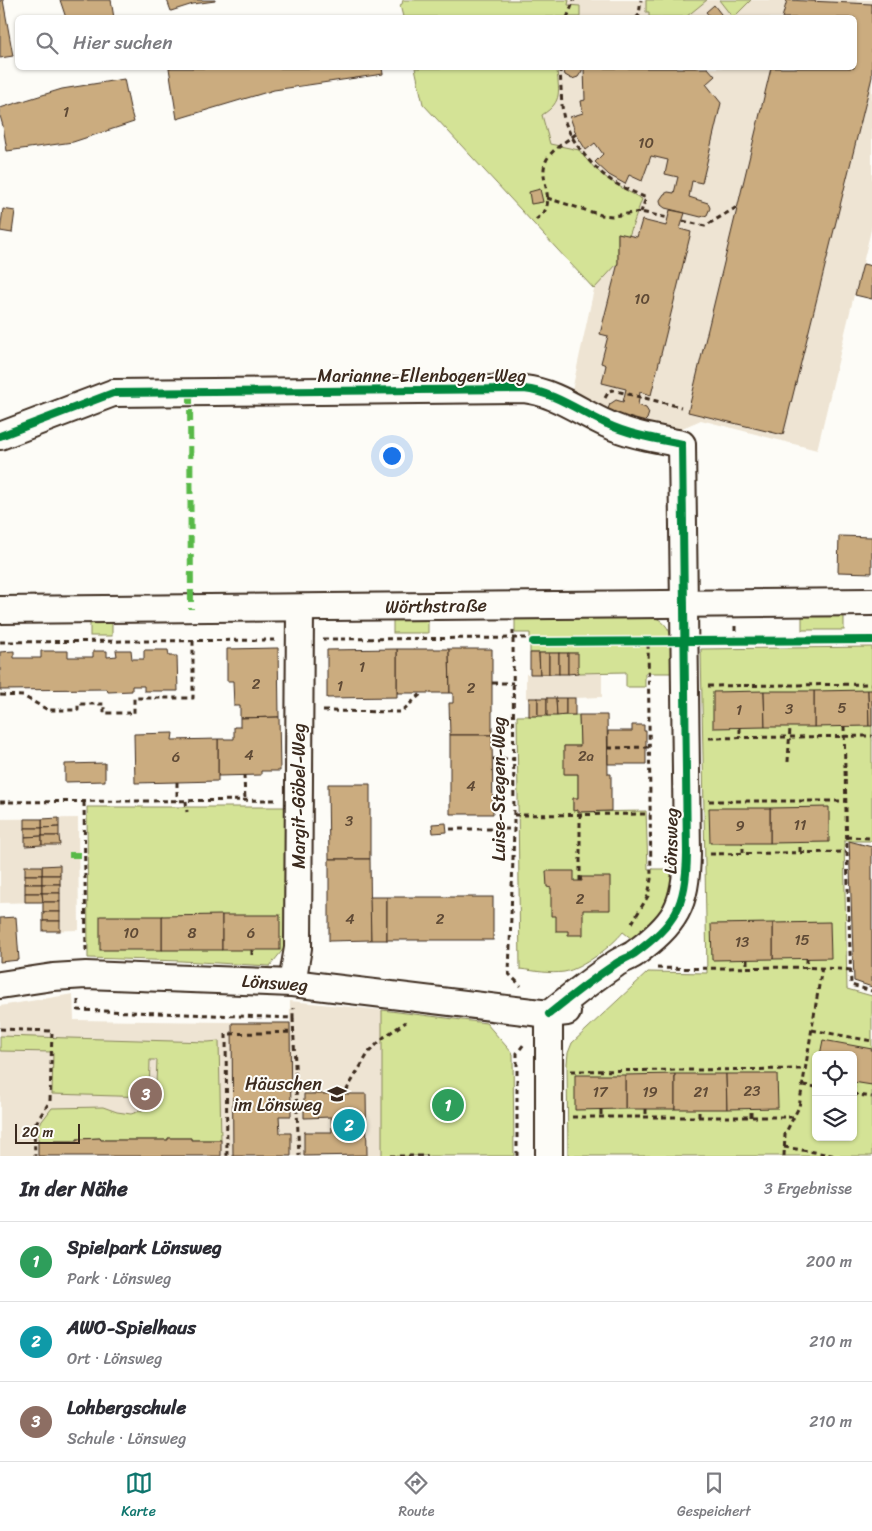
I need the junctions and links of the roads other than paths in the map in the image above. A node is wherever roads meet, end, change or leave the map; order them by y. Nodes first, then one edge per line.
1 (0, 436) edge
2 (872, 602) edge
3 (684, 604) junction
4 (300, 608) junction
5 (0, 610) edge
6 (292, 983) junction
7 (0, 986) edge
8 (549, 1014) junction
9 (548, 1156) edge

1 - 3 street, Marianne-Ellenbogen-Weg
2 - 3 street, Wörthstraße
3 - 4 street, Wörthstraße
3 - 8 street, Lönsweg
4 - 5 street, Wörthstraße
4 - 6 street, Margit-Göbel-Weg
6 - 7 street, Lönsweg
6 - 8 street, Lönsweg
8 - 9 street

